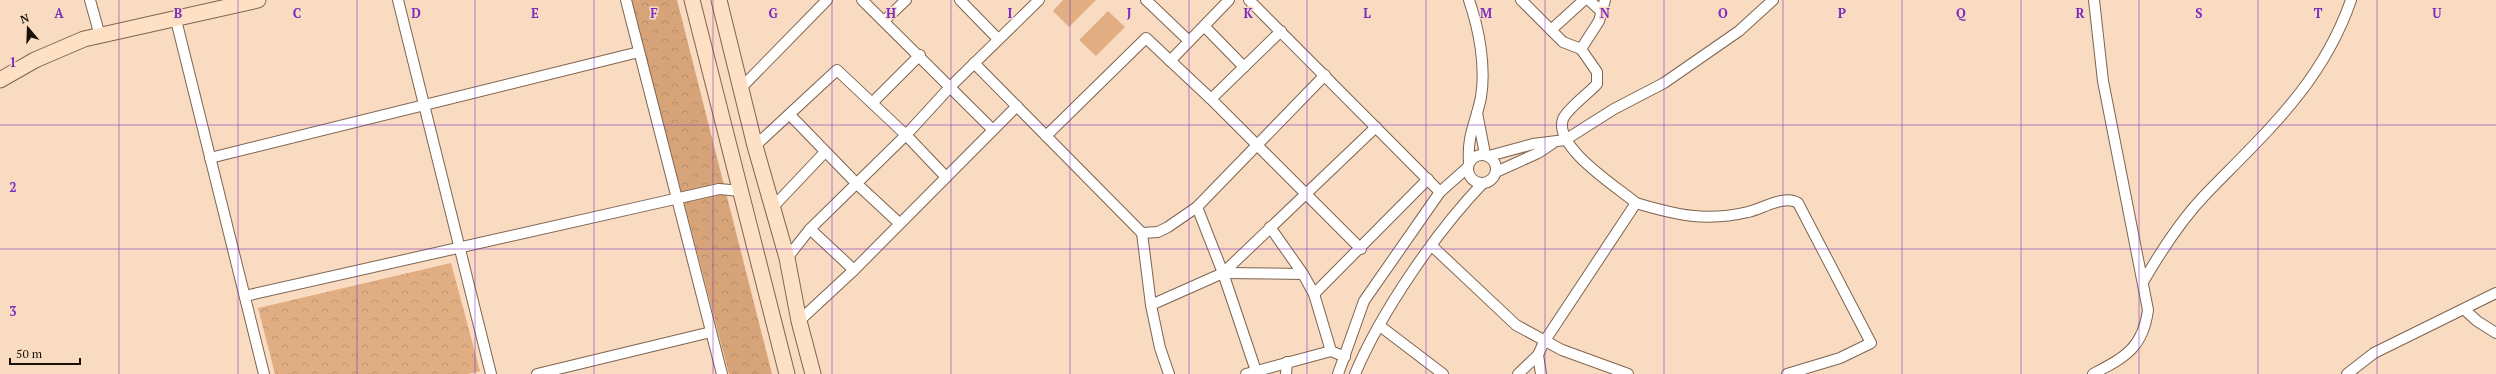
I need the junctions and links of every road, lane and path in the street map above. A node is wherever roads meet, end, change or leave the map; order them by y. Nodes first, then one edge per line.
1 (90, 0) edge
2 (258, 0) edge
3 (398, 0) edge
4 (626, 0) edge
5 (692, 0) edge
6 (719, 0) edge
7 (827, 0) edge
8 (862, 0) edge
9 (906, 0) edge
10 (1039, 0) edge
11 (1146, 0) edge
12 (1229, 0) edge
13 (1249, 0) edge
14 (1469, 0) edge
15 (1521, 0) edge
16 (1584, 0) edge
17 (1589, 0) edge
18 (1605, 0) edge
19 (1773, 0) edge
20 (2094, 0) edge
21 (2351, 0) edge
22 (964, 1) edge
23 (1602, 12) junction
24 (176, 20) junction
25 (884, 21) junction
26 (1204, 26) junction
27 (1551, 30) junction
28 (1281, 31) junction
29 (100, 36) junction
30 (998, 39) junction
31 (1189, 41) junction
32 (1582, 50) junction
33 (639, 52) junction
34 (920, 55) junction
35 (1170, 60) junction
36 (974, 63) junction
37 (1244, 67) junction
38 (1325, 75) junction
39 (0, 80) edge
40 (950, 87) junction
41 (741, 88) junction
42 (1212, 99) junction
43 (872, 103) junction
44 (425, 106) junction
45 (1017, 106) junction
46 (1478, 113) junction
47 (790, 115) junction
48 (1376, 127) junction
49 (993, 130) junction
50 (906, 135) junction
51 (1046, 136) junction
52 (1565, 140) junction
53 (1554, 142) junction
54 (1257, 145) junction
55 (755, 146) junction
56 (825, 152) junction
57 (1487, 155) junction
58 (210, 158) junction
59 (1468, 165) junction
60 (1496, 172) junction
61 (946, 177) junction
62 (1428, 179) junction
63 (1483, 183) junction
64 (857, 184) junction
65 (741, 191) junction
66 (1440, 192) junction
67 (1304, 194) junction
68 (677, 200) junction
69 (1636, 203) junction
70 (1197, 207) junction
71 (772, 208) junction
72 (899, 223) junction
73 (1270, 227) junction
74 (810, 229) junction
75 (1142, 233) junction
76 (1432, 246) junction
77 (461, 247) junction
78 (1361, 249) junction
79 (787, 258) junction
80 (854, 270) junction
81 (1223, 274) junction
82 (1303, 274) junction
83 (2143, 282) junction
84 (2496, 293) edge
85 (1314, 294) junction
86 (245, 296) junction
87 (1151, 305) junction
88 (2465, 310) junction
89 (799, 321) junction
90 (1380, 326) junction
91 (711, 332) junction
92 (2496, 333) edge
93 (1544, 342) junction
94 (1331, 351) junction
95 (1538, 355) junction
96 (1345, 358) junction
97 (1287, 362) junction
98 (2110, 370) edge
99 (1251, 372) edge
100 (264, 374) edge
101 (492, 374) edge
102 (537, 374) edge
103 (722, 374) edge
104 (787, 374) edge
105 (813, 374) edge
106 (1169, 374) edge
107 (1286, 374) edge
108 (1338, 374) edge
109 (1355, 374) edge
110 (1442, 374) edge
111 (1518, 374) edge
112 (1541, 374) edge
113 (1628, 374) edge
114 (1787, 374) edge
115 (2093, 374) edge
116 (2347, 374) edge

1 - 29 street
2 - 24 street
3 - 44 street
4 - 33 street
5 - 65 street
6 - 41 street
7 - 41 street
8 - 25 street
9 - 25 street
10 - 30 street
11 - 31 street
12 - 26 street
13 - 28 street
14 - 46 street
15 - 27 street
16 - 27 street
17 - 23 street
18 - 23 street
19 - 52 street
20 - 83 street
21 - 83 street
22 - 30 street
23 - 32 street
24 - 29 street
24 - 58 street
25 - 34 street
26 - 31 street
26 - 37 street
27 - 32 street
28 - 37 street
28 - 38 street
29 - 39 street
30 - 36 street
31 - 35 street
32 - 52 street
33 - 44 street
33 - 68 street
34 - 40 street
34 - 43 street
35 - 42 street
35 - 51 street
36 - 40 street
36 - 45 street
37 - 42 street
38 - 48 street
38 - 54 street
40 - 49 street
40 - 50 street
41 - 55 street
42 - 54 street
43 - 47 street
43 - 50 street
44 - 58 street
44 - 77 street
45 - 49 street
45 - 51 street
46 - 57 street
46 - 59 street
47 - 55 street
47 - 56 street
48 - 62 street
48 - 67 street
49 - 61 street
50 - 61 street
50 - 64 street
51 - 75 street
52 - 53 street
52 - 69 street
53 - 57 street
53 - 60 street
54 - 67 street
54 - 70 street
55 - 71 street
56 - 64 street
56 - 71 street
57 - 59 street
57 - 60 street
58 - 86 street
59 - 63 street
59 - 66 street
60 - 63 street
61 - 72 street
62 - 66 street
62 - 78 street
63 - 76 street
64 - 72 street
64 - 74 street
65 - 68 street
65 - 104 street
66 - 96 street
67 - 73 street
67 - 78 street
68 - 77 street
68 - 91 street
69 - 93 street
69 - 114 street
70 - 75 street
70 - 81 street
71 - 79 street
72 - 80 street
73 - 81 street
73 - 82 street
74 - 79 street
74 - 80 street
75 - 87 street
76 - 90 street
76 - 93 street
77 - 86 street
77 - 101 street
78 - 85 street
79 - 89 street
80 - 89 street
81 - 82 street
81 - 87 street
81 - 99 street
82 - 85 street
83 - 98 street
84 - 88 street
85 - 94 street
86 - 100 street
87 - 106 street
88 - 92 street
88 - 116 street
89 - 105 street
90 - 109 street
90 - 110 street
91 - 102 street
91 - 103 street
93 - 95 street
93 - 113 street
94 - 96 street
94 - 97 street
95 - 111 street
95 - 112 street
96 - 108 street
97 - 99 street
97 - 107 street
98 - 115 street

